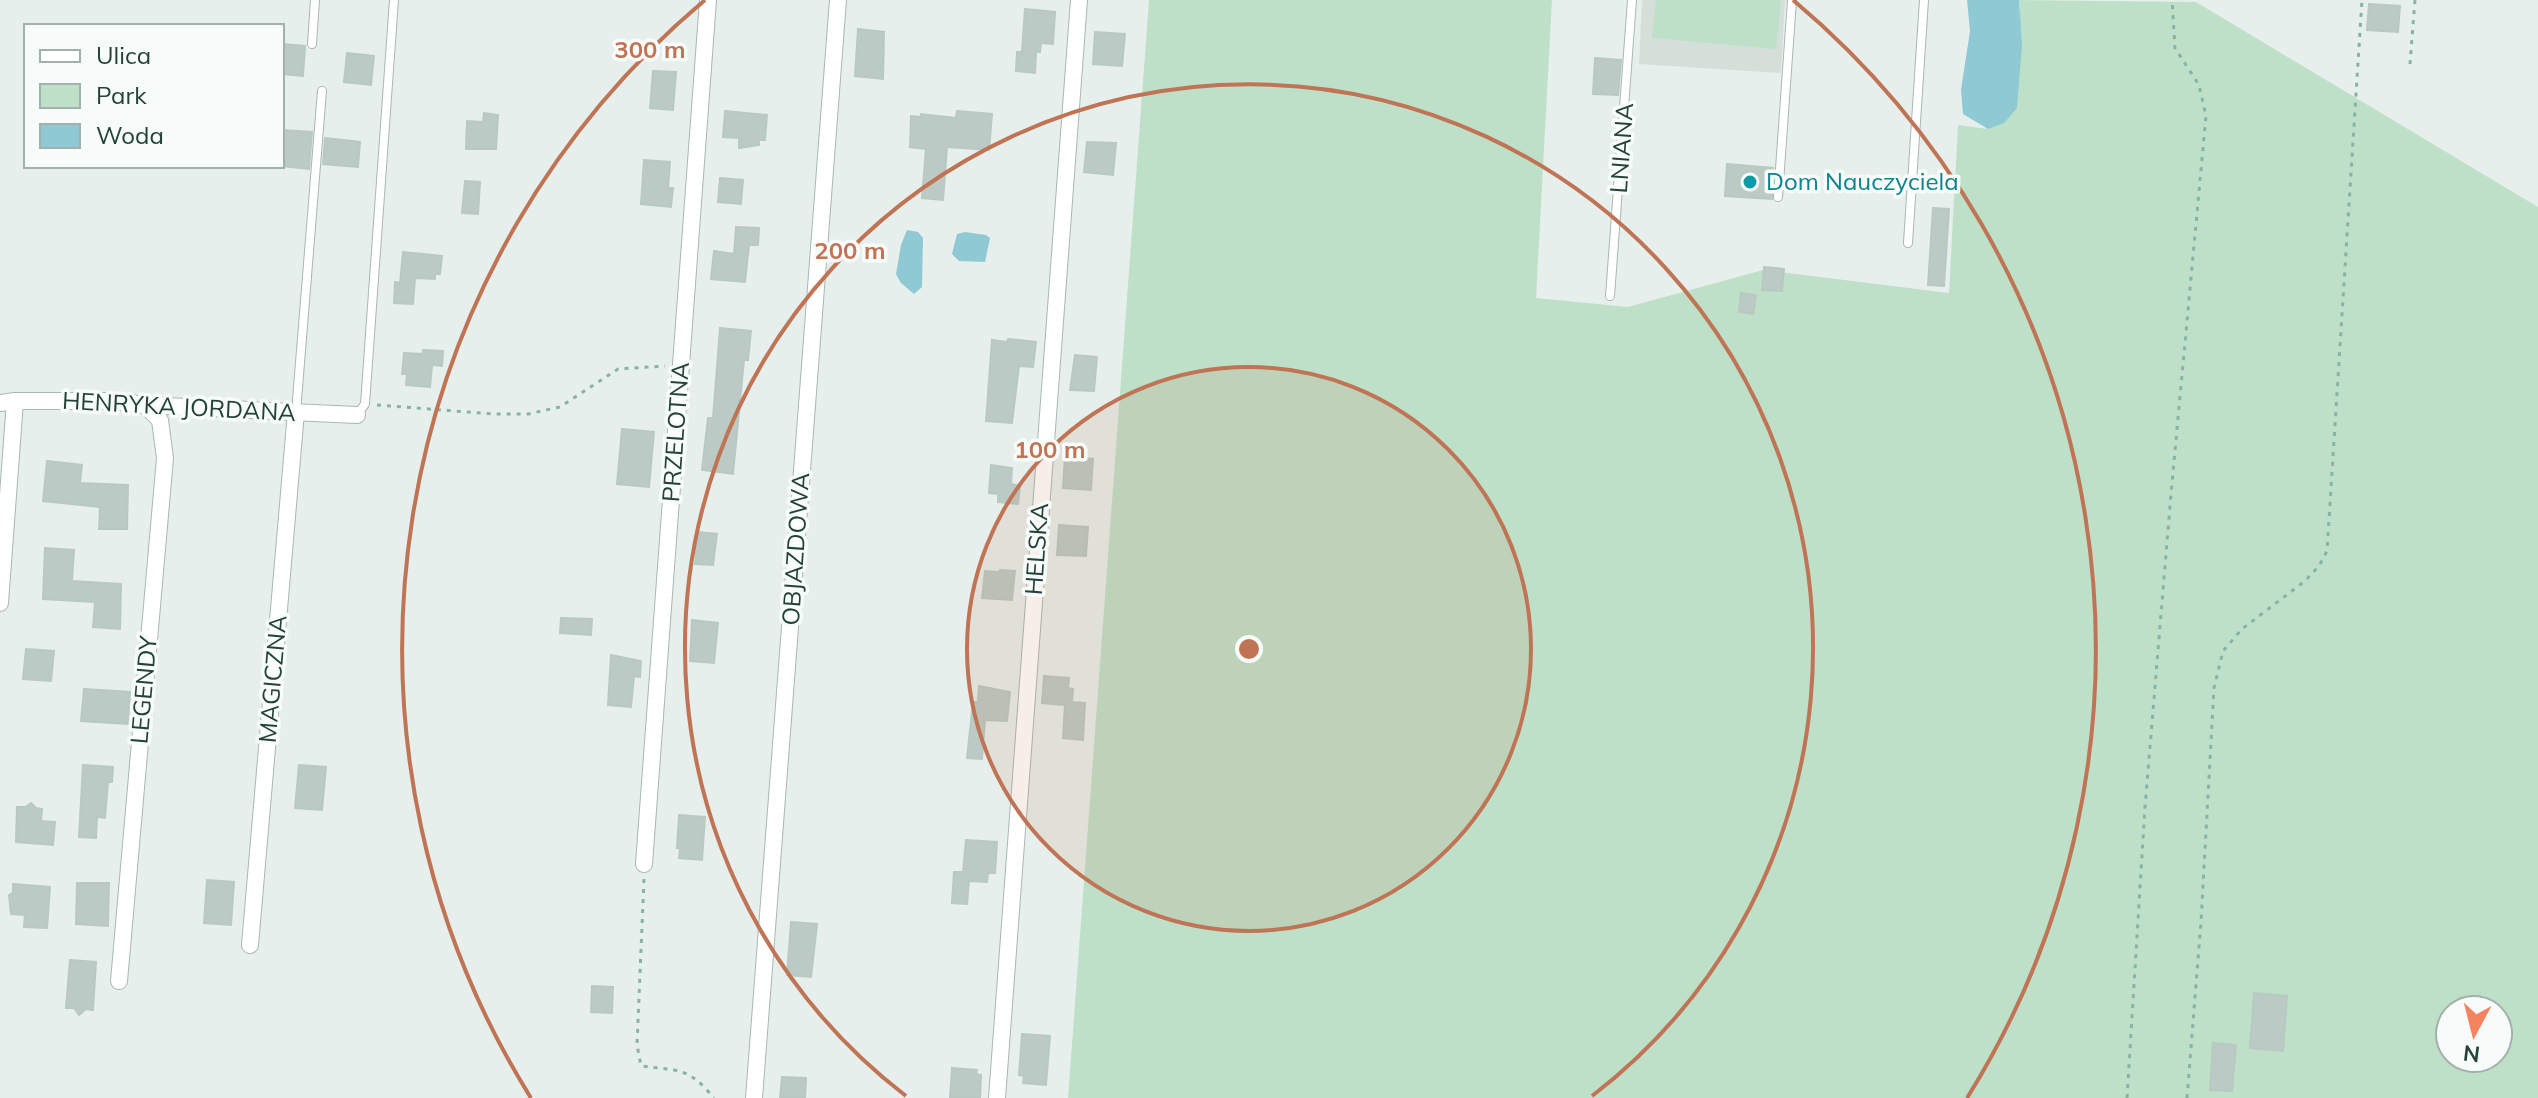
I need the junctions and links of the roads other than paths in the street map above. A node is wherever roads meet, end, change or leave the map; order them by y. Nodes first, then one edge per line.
1 (315, 0) edge
2 (394, 0) edge
3 (708, 0) edge
4 (838, 0) edge
5 (1079, 0) edge
6 (1632, 0) edge
7 (1792, 0) edge
8 (1924, 0) edge
9 (312, 44) dead end
10 (322, 91) dead end
11 (1778, 197) dead end
12 (1908, 243) dead end
13 (1610, 296) dead end
14 (7, 402) edge
15 (145, 405) junction
16 (361, 410) joint
17 (296, 412) junction
18 (0, 603) edge
19 (644, 864) road end
20 (250, 945) dead end
21 (119, 981) dead end
22 (754, 1098) edge
23 (997, 1098) edge

1 - 9 lane
2 - 16 lane
3 - 19 street, PRZELOTNA
4 - 22 street, OBJAZDOWA
5 - 23 street, HELSKA
6 - 13 lane, LNIANA
7 - 11 lane
8 - 12 lane
10 - 17 lane
14 - 15 street, HENRYKA JORDANA
14 - 18 street
15 - 17 street, HENRYKA JORDANA
15 - 21 street, LEGENDY
16 - 17 street, HENRYKA JORDANA
17 - 20 street, MAGICZNA

